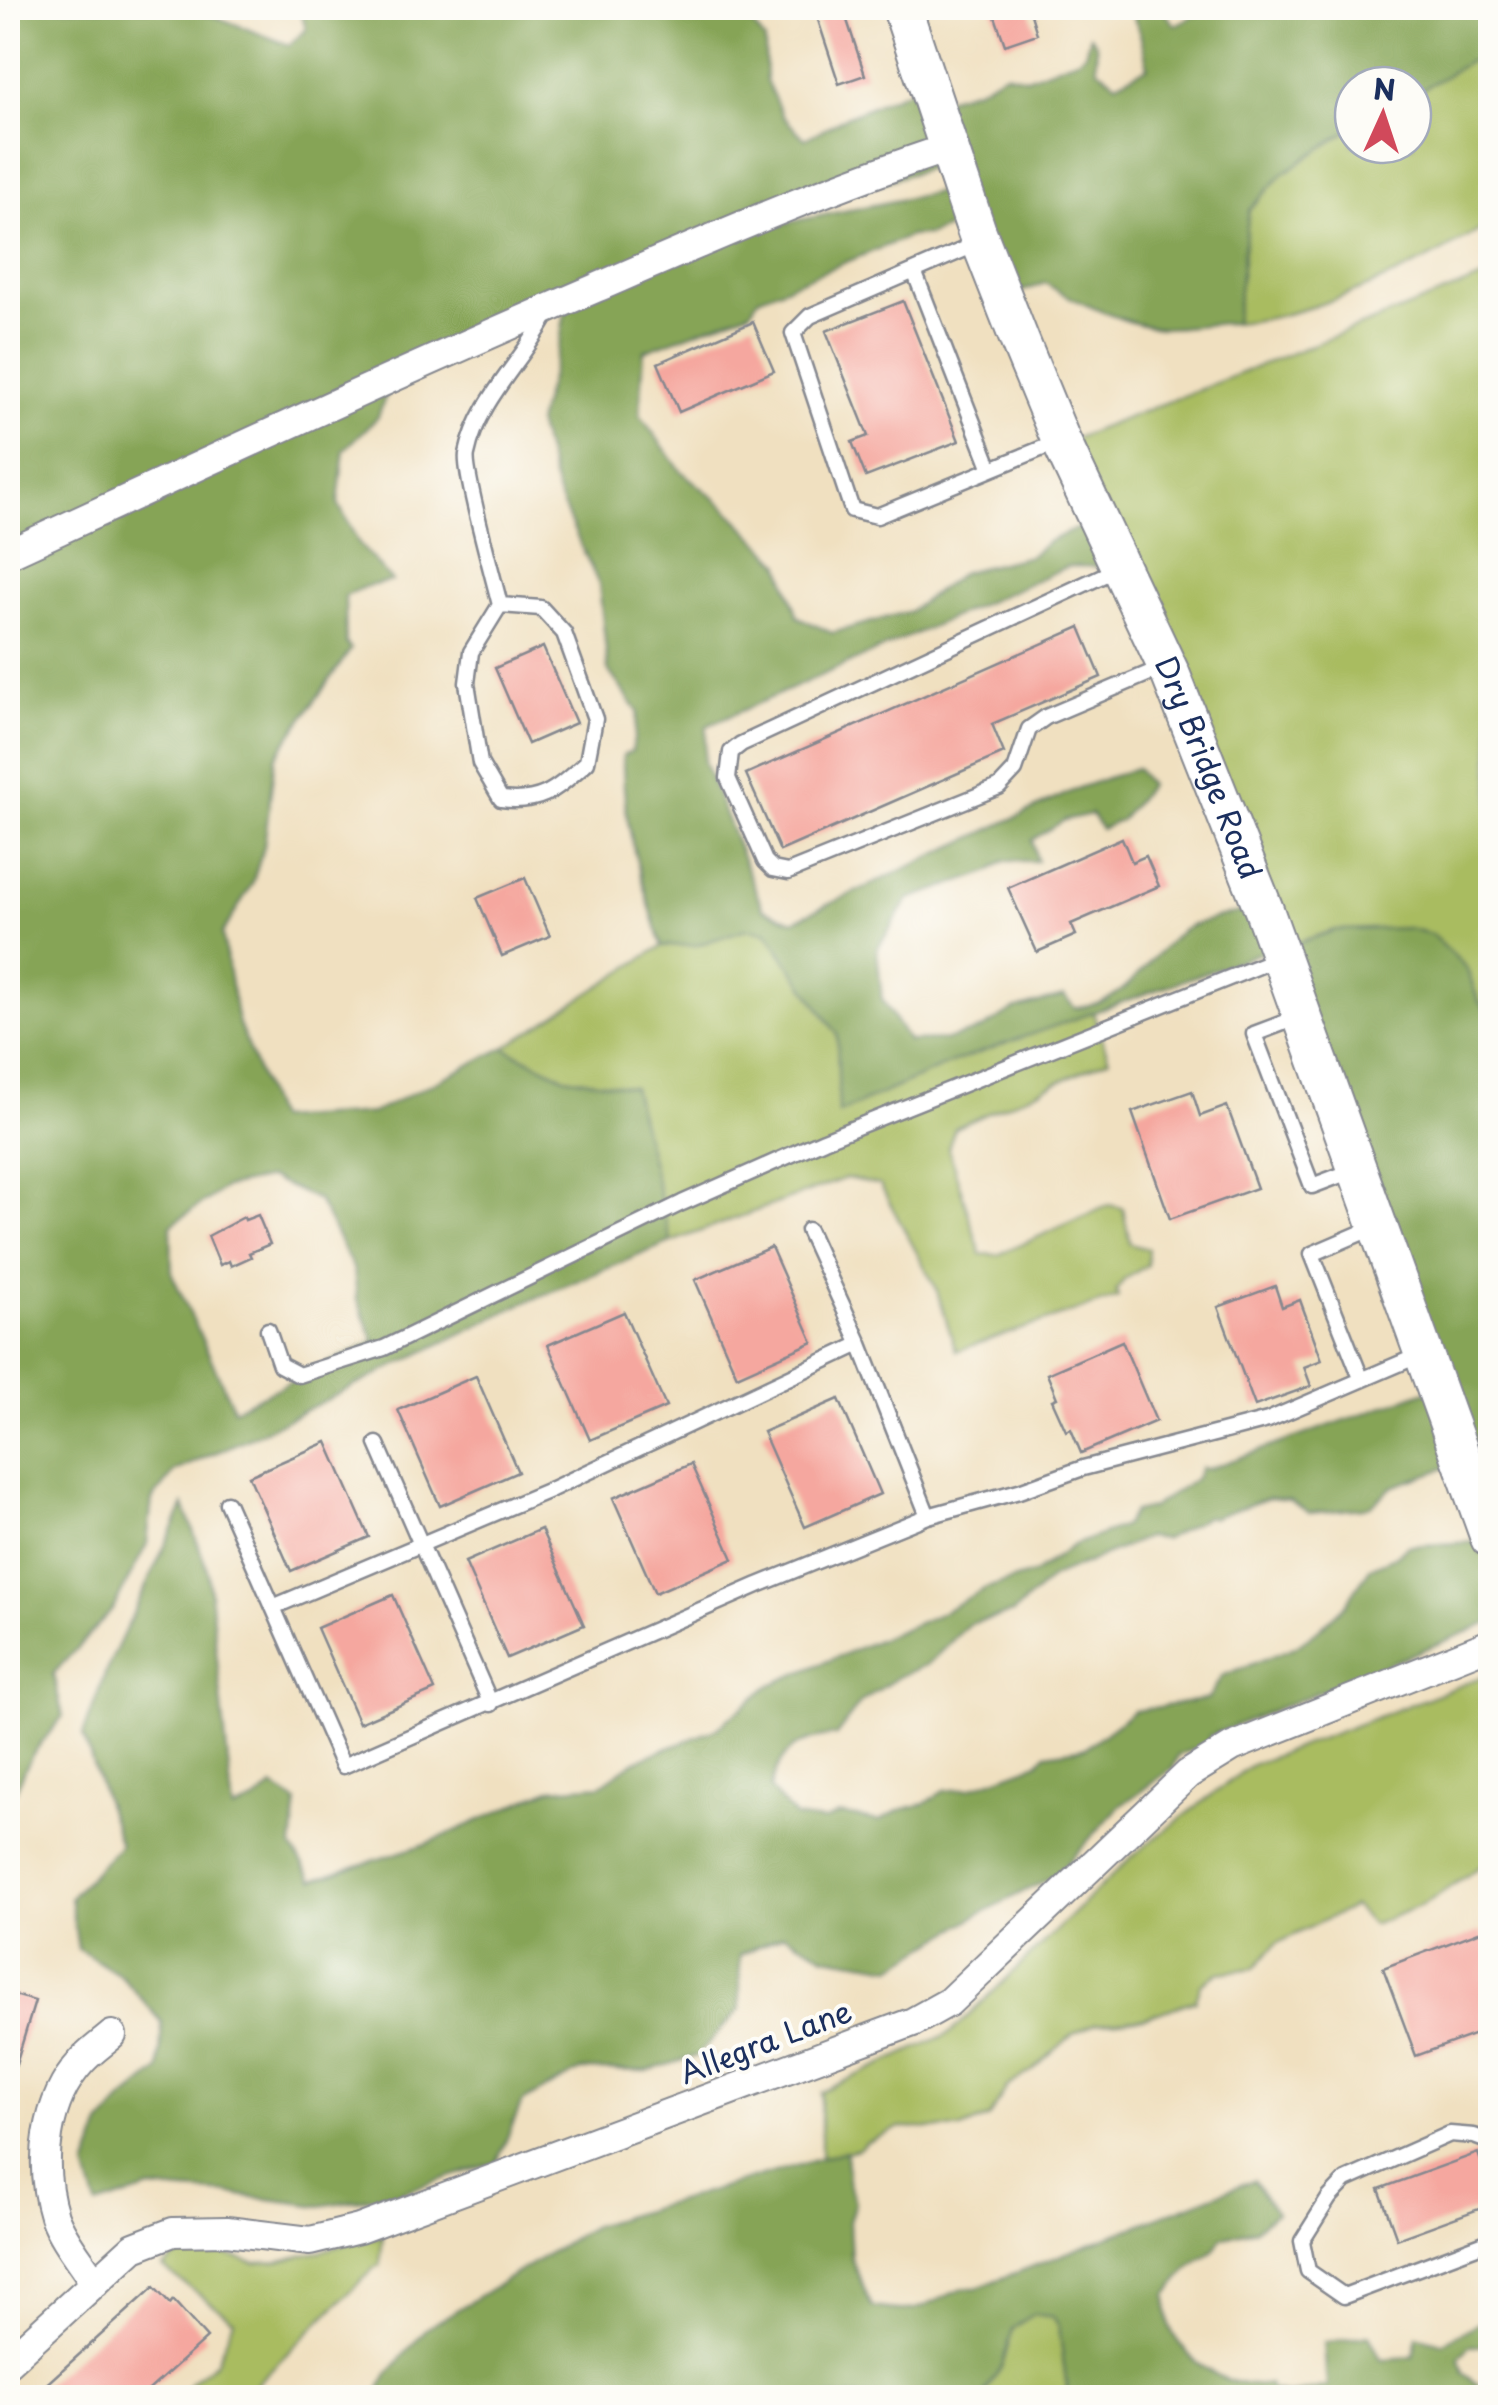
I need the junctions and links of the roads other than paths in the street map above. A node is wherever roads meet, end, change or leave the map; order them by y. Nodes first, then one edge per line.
1 (902, 8) edge
2 (948, 148) junction
3 (981, 242) junction
4 (914, 271) junction
5 (550, 308) junction
6 (1061, 441) junction
7 (998, 467) junction
8 (8, 554) edge
9 (1122, 566) junction
10 (500, 605) junction
11 (1167, 666) junction
12 (1281, 957) junction
13 (1302, 1016) junction
14 (1358, 1169) junction
15 (1378, 1226) junction
16 (808, 1230) dead end
17 (268, 1330) dead end
18 (860, 1344) junction
19 (1423, 1354) junction
20 (1361, 1378) junction
21 (377, 1444) dead end
22 (227, 1503) dead end
23 (928, 1516) junction
24 (1490, 1538) edge
25 (422, 1544) junction
26 (273, 1607) junction
27 (1490, 1644) edge
28 (491, 1704) junction
29 (112, 2035) dead end
30 (1490, 2142) edge
31 (1490, 2241) edge
32 (95, 2282) junction
33 (8, 2362) edge

1 - 2 street, Dry Bridge Road
2 - 3 street, Dry Bridge Road
2 - 5 street
3 - 4 lane
3 - 6 street, Dry Bridge Road
4 - 7 lane
4 - 7 lane
5 - 8 street
5 - 10 lane
6 - 7 lane
6 - 9 street, Dry Bridge Road
9 - 11 street, Dry Bridge Road
9 - 11 lane
10 - 10 lane
11 - 12 street, Dry Bridge Road
12 - 13 street, Dry Bridge Road
12 - 17 lane
13 - 14 street, Dry Bridge Road
13 - 14 lane
14 - 15 street, Dry Bridge Road
15 - 19 street, Dry Bridge Road
15 - 20 lane
16 - 18 lane
18 - 23 lane
18 - 25 lane
19 - 20 lane
19 - 24 street, Dry Bridge Road
20 - 23 lane
21 - 25 lane
22 - 26 lane
23 - 28 lane
25 - 26 lane
25 - 28 lane
26 - 28 lane
27 - 32 street, Allegra Lane
29 - 32 street
30 - 31 lane
32 - 33 street, Allegra Lane

